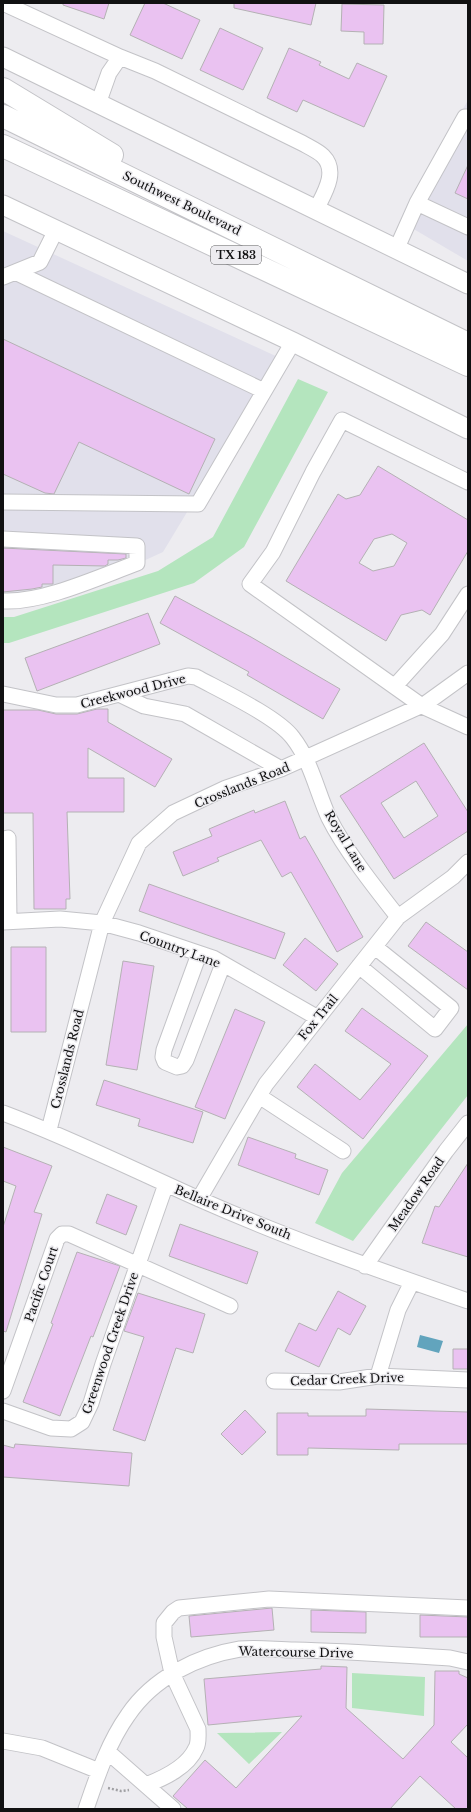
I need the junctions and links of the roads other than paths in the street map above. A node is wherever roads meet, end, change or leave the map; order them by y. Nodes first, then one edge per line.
1 (3, 3) edge
2 (3, 57) edge
3 (120, 57) junction
4 (3, 90) edge
5 (98, 104) junction
6 (3, 116) edge
7 (468, 117) edge
8 (3, 146) edge
9 (136, 180) junction
10 (418, 203) junction
11 (3, 205) edge
12 (316, 210) junction
13 (468, 227) edge
14 (56, 230) junction
15 (396, 250) junction
16 (9, 275) edge
17 (468, 284) edge
18 (293, 342) junction
19 (468, 344) edge
20 (468, 365) edge
21 (264, 391) junction
22 (468, 430) edge
23 (468, 482) edge
24 (3, 502) edge
25 (3, 539) edge
26 (468, 594) edge
27 (3, 601) edge
28 (468, 673) edge
29 (395, 686) junction
30 (3, 694) edge
31 (119, 694) junction
32 (422, 706) junction
33 (468, 727) edge
34 (305, 759) junction
35 (281, 769) junction
36 (3, 838) edge
37 (468, 862) edge
38 (398, 918) junction
39 (6, 921) edge
40 (102, 923) junction
41 (375, 947) junction
42 (199, 954) junction
43 (223, 964) junction
44 (360, 966) junction
45 (318, 1018) junction
46 (259, 1096) junction
47 (3, 1113) edge
48 (468, 1123) edge
49 (49, 1130) junction
50 (343, 1151) dead end
51 (166, 1184) junction
52 (199, 1199) junction
53 (137, 1266) junction
54 (365, 1266) junction
55 (412, 1282) junction
56 (468, 1301) edge
57 (230, 1306) dead end
58 (378, 1376) junction
59 (468, 1380) edge
60 (274, 1381) dead end
61 (3, 1391) edge
62 (3, 1411) edge
63 (468, 1608) edge
64 (468, 1662) edge
65 (172, 1673) junction
66 (3, 1741) edge
67 (108, 1752) junction
68 (98, 1774) junction
69 (146, 1785) junction
70 (86, 1809) edge
71 (173, 1809) edge

1 - 3 street
2 - 5 main road
3 - 5 street
3 - 12 street
4 - 9 highway
5 - 12 main road
6 - 9 highway, Southwest Boulevard / TX 183
7 - 10 street
8 - 20 highway, Southwest Boulevard / TX 183
9 - 19 highway, Southwest Boulevard / TX 183
10 - 13 street
10 - 15 street
11 - 14 main road
12 - 15 main road
14 - 16 street
14 - 18 main road
15 - 17 main road
16 - 21 street
18 - 21 street
18 - 22 main road
21 - 24 street
23 - 29 street
25 - 27 street
26 - 29 street
28 - 32 street, Crosslands Road
29 - 32 street
30 - 31 street, Creekwood Drive
31 - 34 street, Creekwood Drive
31 - 35 street
32 - 33 street
32 - 34 street, Crosslands Road
34 - 35 street, Crosslands Road
34 - 38 street, Royal Lane
35 - 40 street, Crosslands Road
36 - 39 street
37 - 38 street, Fox Trail
38 - 41 street, Fox Trail
39 - 40 street, Country Lane
40 - 42 street, Country Lane
40 - 49 street, Crosslands Road
41 - 44 street, Fox Trail
41 - 44 street
42 - 43 street, Country Lane
42 - 43 street
43 - 45 street, Country Lane
44 - 45 street, Fox Trail
45 - 46 street, Fox Trail
46 - 50 street
46 - 52 street, Fox Trail
47 - 49 street, Bellaire Drive South
48 - 54 street, Meadow Road
49 - 51 street, Bellaire Drive South
51 - 52 street, Bellaire Drive South
51 - 53 street, Greenwood Creek Drive
52 - 54 street, Bellaire Drive South
53 - 57 street
53 - 61 street, Pacific Court
53 - 62 street, Greenwood Creek Drive
54 - 55 street, Bellaire Drive South
55 - 56 street, Bellaire Drive South
55 - 58 street
58 - 59 street, Cedar Creek Drive
58 - 60 street, Cedar Creek Drive
63 - 65 street
64 - 65 street, Watercourse Drive
65 - 67 street, Watercourse Drive
65 - 69 street
66 - 68 street
67 - 68 street, Watercourse Drive
67 - 69 street
68 - 70 street, Watercourse Drive
69 - 71 street

